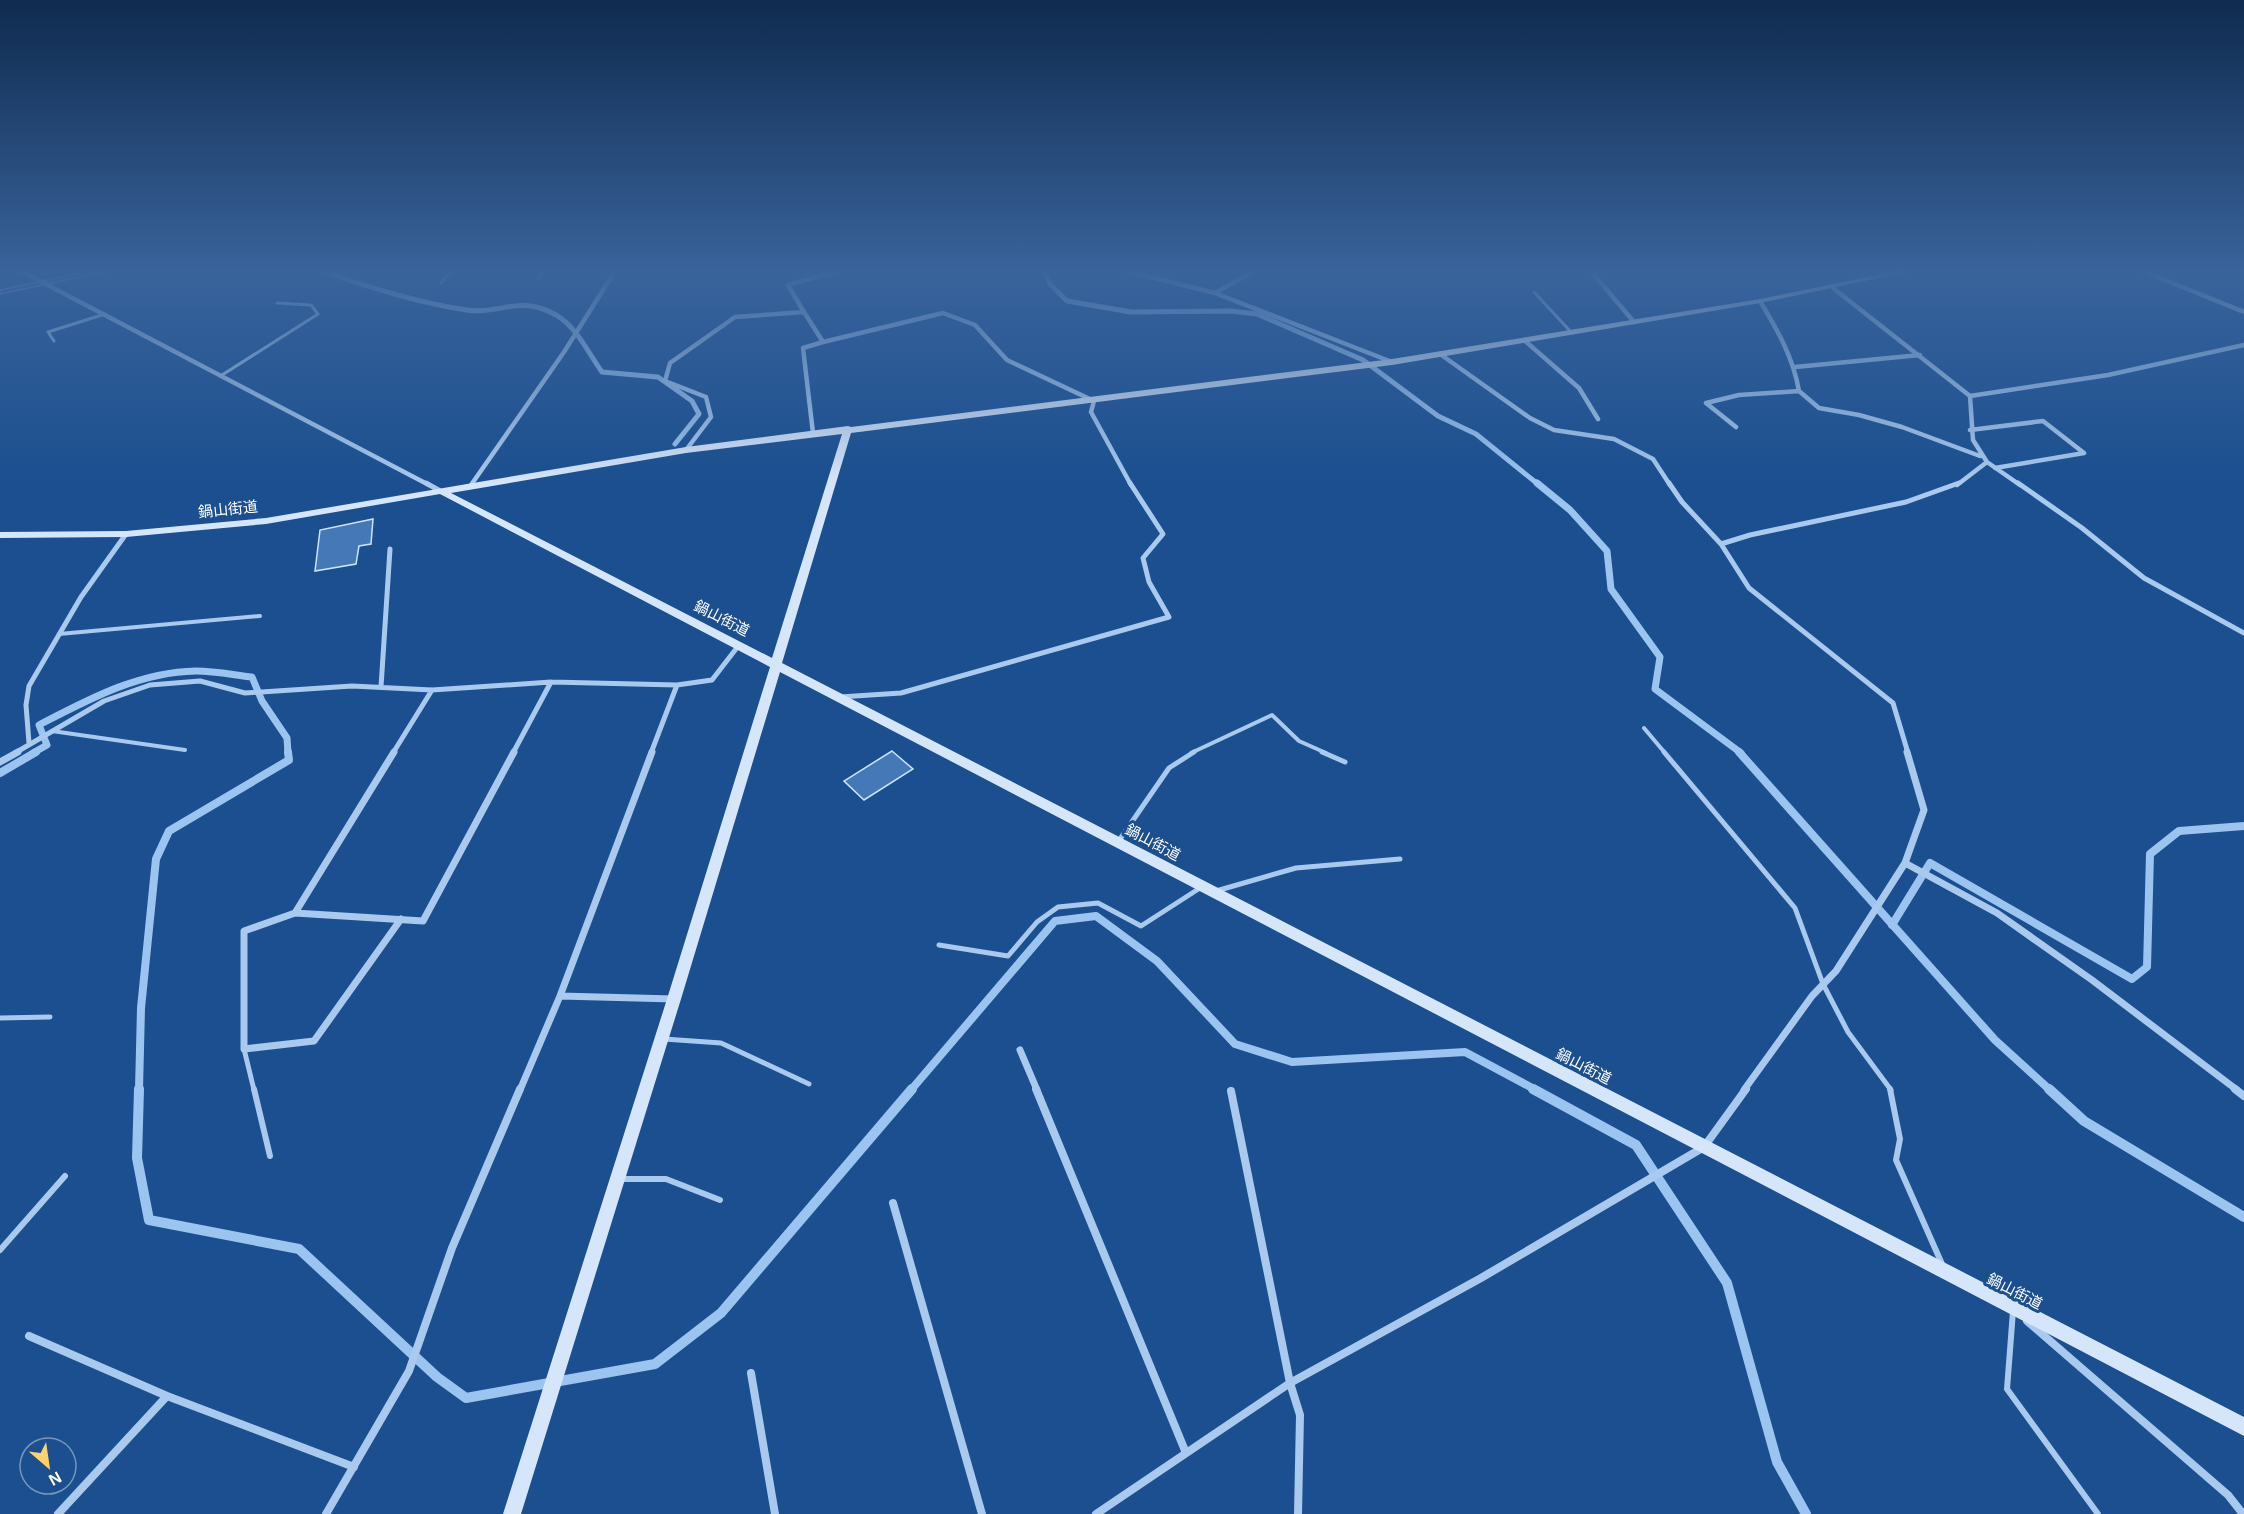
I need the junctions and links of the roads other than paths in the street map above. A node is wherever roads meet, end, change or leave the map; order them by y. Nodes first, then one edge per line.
1 (158, 342) edge
2 (274, 342) edge
3 (571, 342) edge
4 (700, 342) edge
5 (823, 342) edge
6 (990, 342) edge
7 (1340, 342) edge
8 (1514, 342) edge
9 (1526, 342) edge
10 (1784, 342) edge
11 (1903, 342) edge
12 (2244, 345) edge
13 (1440, 354) junction
14 (1921, 355) junction
15 (1392, 362) junction
16 (1795, 367) junction
17 (222, 375) junction
18 (1799, 391) junction
19 (1970, 396) junction
20 (1094, 401) junction
21 (1598, 419) dead end
22 (1737, 427) dead end
23 (848, 429) junction
24 (1970, 430) junction
25 (813, 433) junction
26 (686, 450) junction
27 (1980, 456) junction
28 (1987, 462) junction
29 (1995, 468) junction
30 (471, 486) junction
31 (443, 492) junction
32 (126, 534) junction
33 (0, 536) edge
34 (1720, 544) junction
35 (390, 549) dead end
36 (260, 616) dead end
37 (2244, 633) edge
38 (59, 634) junction
39 (739, 645) junction
40 (776, 664) junction
41 (551, 682) junction
42 (677, 685) junction
43 (381, 687) junction
44 (432, 690) junction
45 (838, 697) junction
46 (1644, 728) dead end
47 (50, 731) junction
48 (29, 743) junction
49 (185, 750) dead end
50 (0, 762) edge
51 (1345, 762) dead end
52 (1118, 842) junction
53 (1400, 859) dead end
54 (1905, 863) junction
55 (1208, 889) junction
56 (295, 913) junction
57 (400, 919) junction
58 (939, 945) dead end
59 (1823, 984) junction
60 (560, 996) junction
61 (674, 999) junction
62 (50, 1017) dead end
63 (0, 1018) edge
64 (661, 1039) junction
65 (244, 1049) junction
66 (1020, 1050) dead end
67 (809, 1084) dead end
68 (1231, 1091) dead end
69 (2244, 1096) edge
70 (1704, 1147) junction
71 (270, 1156) dead end
72 (65, 1176) dead end
73 (617, 1179) junction
74 (720, 1200) dead end
75 (893, 1203) dead end
76 (0, 1251) edge
77 (1946, 1273) junction
78 (2013, 1309) junction
79 (29, 1336) dead end
80 (751, 1373) dead end
81 (1290, 1383) junction
82 (167, 1396) junction
83 (2244, 1428) edge
84 (1186, 1453) junction
85 (354, 1467) junction
86 (58, 1514) edge
87 (326, 1514) edge
88 (512, 1514) edge
89 (775, 1514) edge
90 (982, 1514) edge
91 (1096, 1514) edge
92 (1298, 1514) edge
93 (2098, 1514) edge
94 (2243, 1514) edge

1 - 17 street
2 - 17 lane
3 - 30 street
4 - 26 street
5 - 25 street
6 - 20 street
7 - 15 street
8 - 13 street
9 - 21 street
10 - 16 street
11 - 14 street
12 - 19 street
13 - 15 street
13 - 34 street
14 - 16 street
14 - 19 street
15 - 20 street
16 - 18 street
17 - 31 street
18 - 22 street
18 - 27 street
19 - 24 street
20 - 23 street
20 - 45 street
23 - 25 street
23 - 40 street
24 - 27 street
24 - 29 street
25 - 26 street
26 - 30 street
27 - 28 street
28 - 29 street
28 - 34 street
29 - 37 street
30 - 31 street
31 - 32 street, 鍋山街道
31 - 39 street, 鍋山街道
32 - 33 street, 鍋山街道
32 - 38 street
34 - 54 street
35 - 43 street
36 - 38 lane
38 - 48 street
39 - 40 street, 鍋山街道
39 - 42 street
40 - 45 street, 鍋山街道
40 - 61 street
41 - 42 street
41 - 44 street
41 - 57 street
42 - 60 street
43 - 44 street
43 - 47 street
44 - 56 street
45 - 52 street, 鍋山街道
46 - 59 lane
47 - 48 street
47 - 49 lane
48 - 50 street
51 - 52 lane
52 - 55 street, 鍋山街道
53 - 55 lane
54 - 59 street
54 - 69 street
55 - 58 lane
55 - 70 street, 鍋山街道
56 - 57 street
56 - 65 street
57 - 65 street
59 - 70 street
59 - 77 lane
60 - 61 street
60 - 85 street
61 - 64 street
62 - 63 lane
64 - 67 lane
64 - 73 street
65 - 71 lane
66 - 84 street
68 - 81 street
70 - 77 street, 鍋山街道
70 - 81 street
72 - 76 lane
73 - 74 lane
73 - 88 street
75 - 90 street
77 - 78 street, 鍋山街道
78 - 83 street, 鍋山街道
78 - 93 lane
78 - 94 street
79 - 82 street
80 - 89 street
81 - 84 street
81 - 92 street
82 - 85 street
82 - 86 street
84 - 91 street
85 - 87 street

